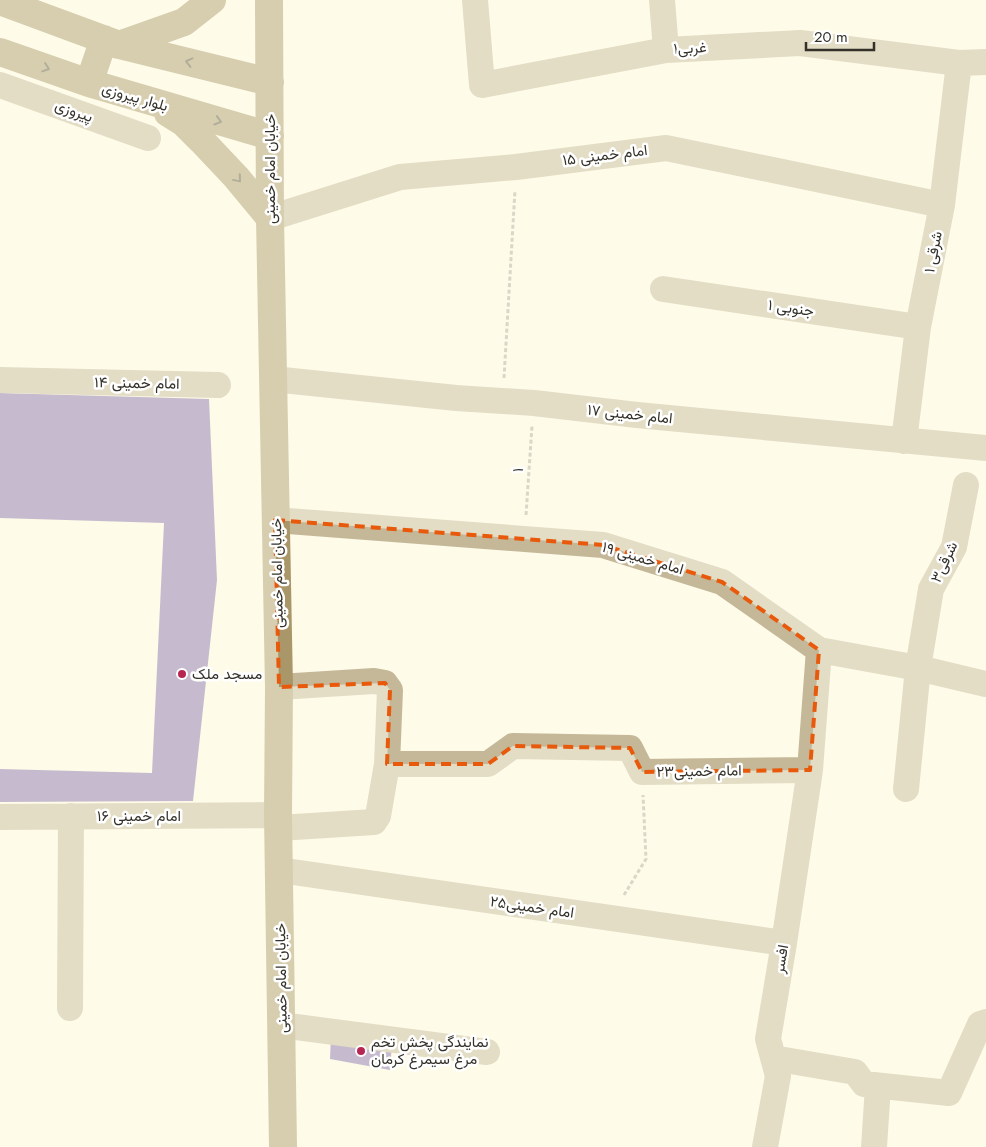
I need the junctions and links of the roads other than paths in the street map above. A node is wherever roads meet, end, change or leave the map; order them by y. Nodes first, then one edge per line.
1 (212, 0) edge
2 (269, 0) edge
3 (475, 0) edge
4 (662, 0) edge
5 (10, 2) edge
6 (111, 42) junction
7 (666, 50) junction
8 (0, 52) edge
9 (986, 62) edge
10 (960, 63) junction
11 (270, 82) junction
12 (90, 84) junction
13 (0, 85) edge
14 (149, 102) junction
15 (270, 136) junction
16 (148, 138) dead end
17 (942, 205) junction
18 (270, 218) junction
19 (664, 289) dead end
20 (918, 327) junction
21 (273, 379) junction
22 (0, 380) edge
23 (218, 385) dead end
24 (904, 441) junction
25 (986, 448) edge
26 (966, 485) dead end
27 (275, 520) junction
28 (819, 650) junction
29 (918, 668) junction
30 (986, 684) edge
31 (279, 687) junction
32 (387, 764) junction
33 (810, 770) junction
34 (906, 789) dead end
35 (72, 816) junction
36 (0, 817) edge
37 (279, 822) junction
38 (279, 870) junction
39 (784, 943) junction
40 (70, 1008) dead end
41 (986, 1022) edge
42 (281, 1025) junction
43 (487, 1052) dead end
44 (774, 1058) junction
45 (878, 1086) junction
46 (283, 1147) edge
47 (765, 1147) edge
48 (874, 1147) edge

1 - 6 main road
2 - 11 main road, خیابان امام خمینی
3 - 7 street, غربی۱
4 - 7 street
5 - 6 main road
11 -> 6 main road
6 - 12 main road
7 - 10 street, غربی۱
8 -> 12 main road, بلوار پیروزی
9 - 10 street, غربی۱
10 - 17 street, ۱ شرقی
11 - 15 main road, خیابان امام خمینی
12 - 14 main road, بلوار پیروزی
13 - 16 street, پیروزی
14 -> 15 main road, بلوار پیروزی
14 -> 18 main road
15 - 18 main road, خیابان امام خمینی
17 - 18 street, امام خمینی ۱۵
17 - 20 street, ۱ شرقی
18 - 21 main road, خیابان امام خمینی
19 - 20 street, ۱ جنوبی
20 - 24 street, ۱ شرقی
21 - 24 street, امام خمینی ۱۷
21 - 27 main road, خیابان امام خمینی
22 - 23 street, امام خمینی ۱۴
24 - 25 street, امام خمینی ۱۷
26 - 29 street, شرقی۳
27 - 28 street, امام خمینی ۱۹
27 - 31 main road, خیابان امام خمینی
28 - 29 street, امام خمینی ۱۹
28 - 33 street, افسر
29 - 30 street, امام خمینی ۱۹
29 - 34 street, شرقی۳
31 - 32 street
31 - 37 main road, خیابان امام خمینی
32 - 33 street, امام خمینی۲۳
32 - 37 street, امام خمینی ۱۶
33 - 39 street, افسر
35 - 36 street, امام خمینی ۱۶
35 - 37 street, امام خمینی ۱۶
35 - 40 street
37 - 38 main road, خیابان امام خمینی
38 - 39 street, امام خمینی۲۵
38 - 42 main road, خیابان امام خمینی
39 - 44 street, افسر
41 - 45 street
42 - 43 street
42 - 46 main road, خیابان امام خمینی
44 - 45 street
44 - 47 street, افسر
45 - 48 street

